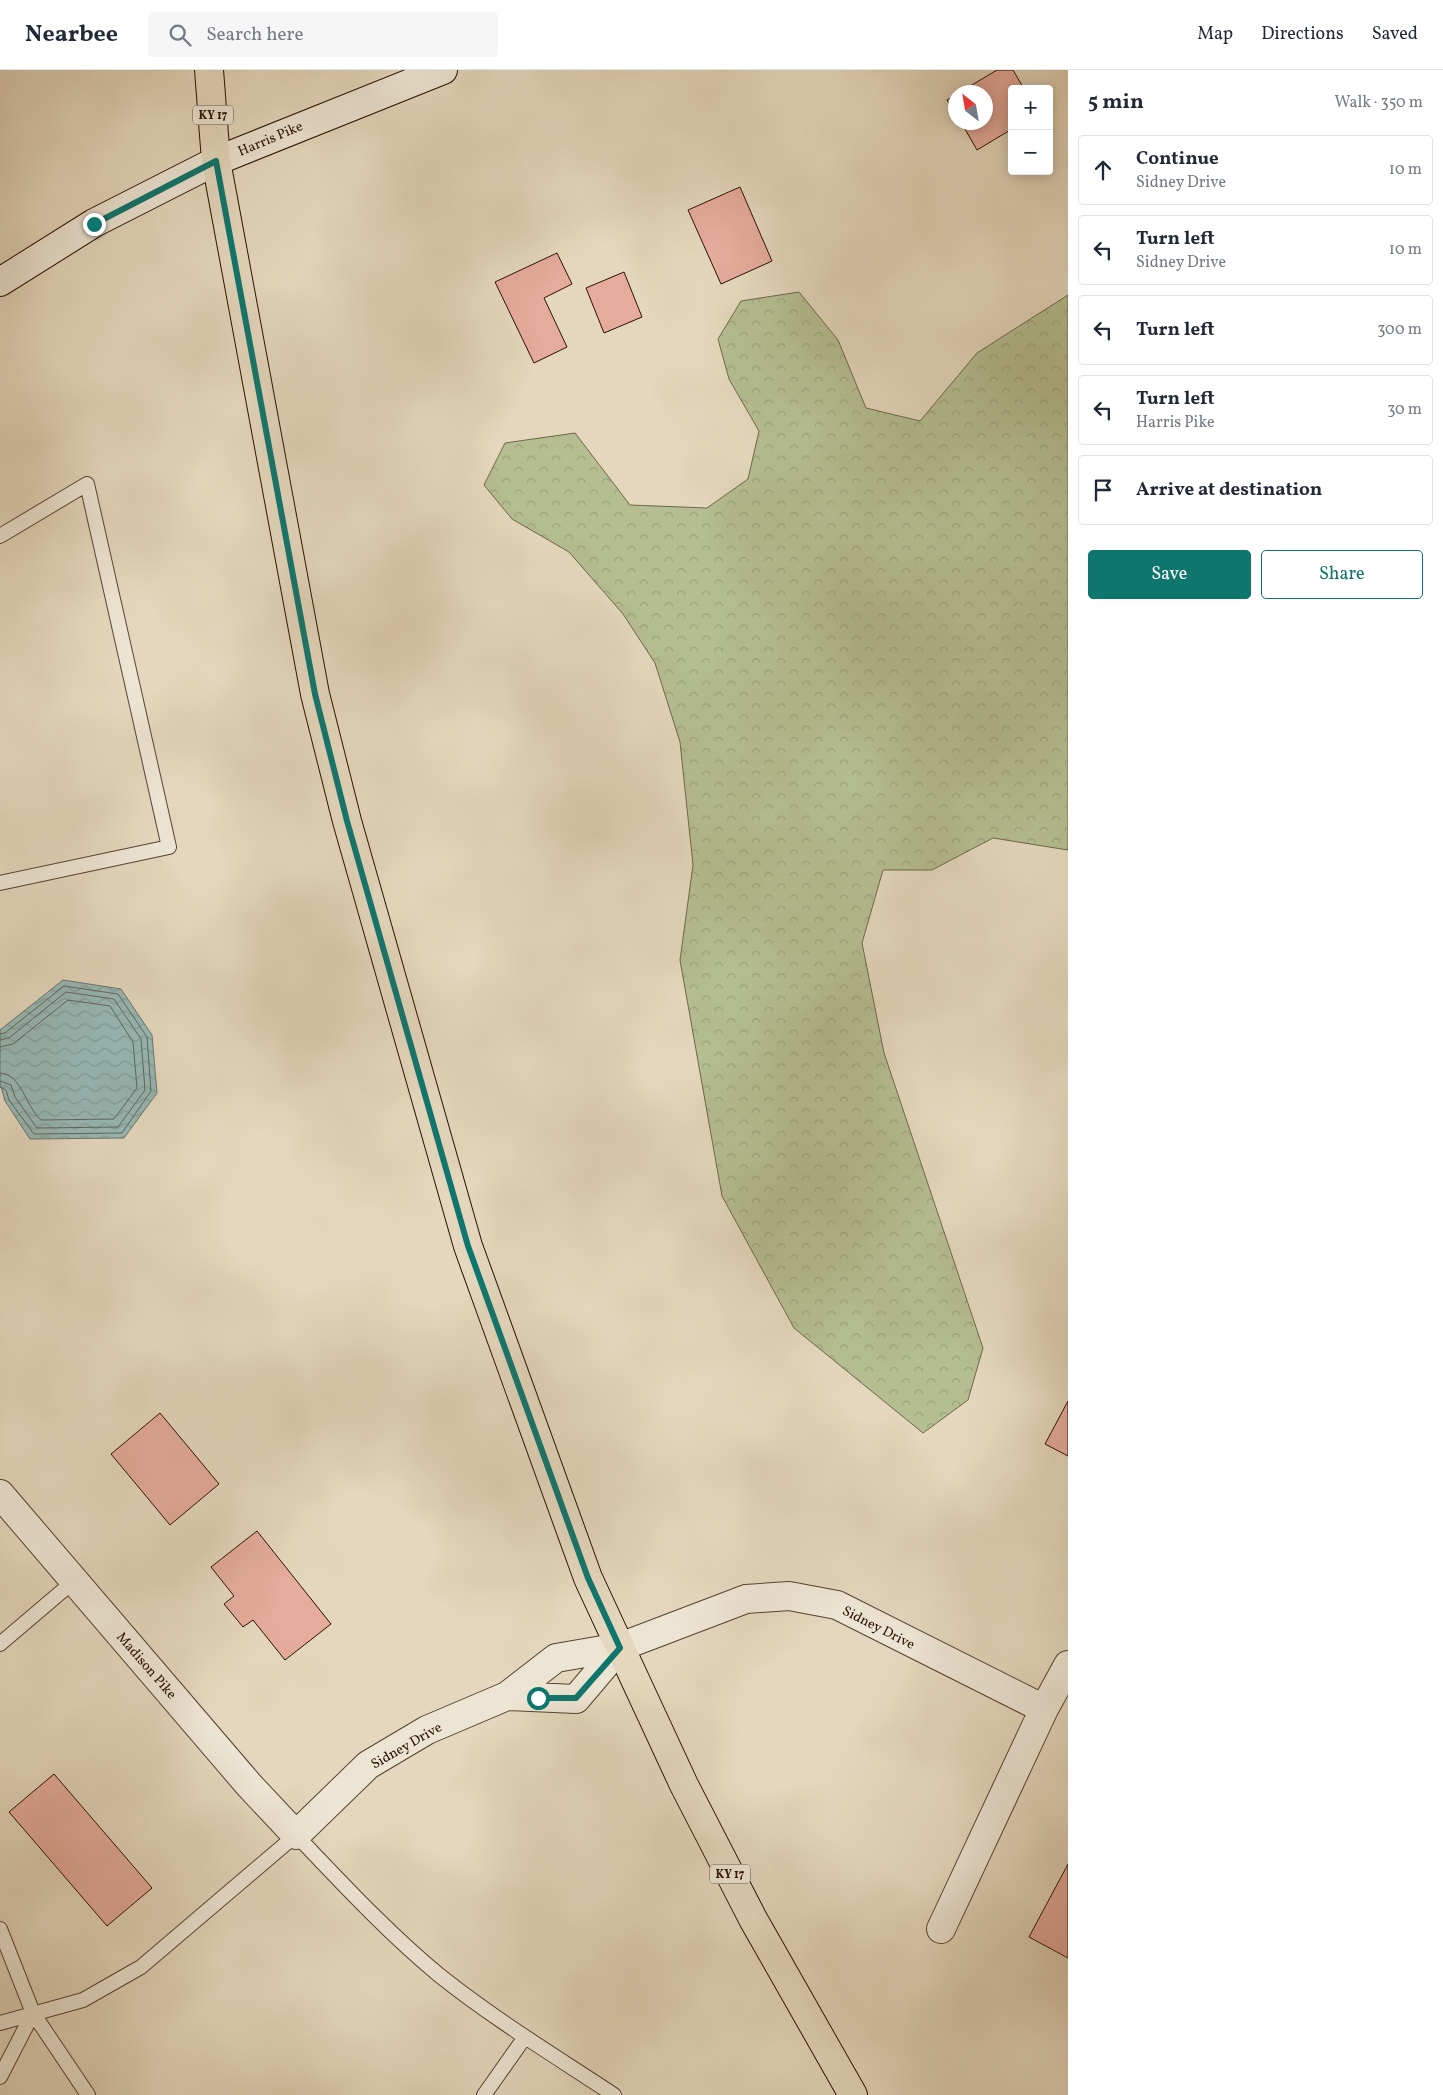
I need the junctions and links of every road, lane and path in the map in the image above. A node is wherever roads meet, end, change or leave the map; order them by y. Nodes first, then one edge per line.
1 (209, 70) edge
2 (443, 70) edge
3 (216, 161) junction
4 (0, 282) edge
5 (0, 536) edge
6 (0, 883) edge
7 (0, 1494) edge
8 (74, 1580) junction
9 (0, 1644) edge
10 (620, 1648) junction
11 (1068, 1665) edge
12 (507, 1696) junction
13 (1044, 1709) junction
14 (296, 1835) junction
15 (0, 1928) edge
16 (941, 1929) dead end
17 (33, 2013) junction
18 (0, 2024) edge
19 (525, 2037) junction
20 (0, 2077) edge
21 (88, 2095) edge
22 (484, 2095) edge
23 (614, 2095) edge
24 (852, 2095) edge

1 - 3 main road, KY 17
2 - 3 street, Harris Pike
3 - 4 street, Harris Pike
3 - 10 main road, KY 17
5 - 6 lane
7 - 8 street, Madison Pike
8 - 9 lane
8 - 14 street, Madison Pike
10 - 12 street, Sidney Drive
10 - 12 street, Sidney Drive
10 - 13 street, Sidney Drive
10 - 24 main road, KY 17
11 - 13 street
12 - 14 street, Sidney Drive
13 - 16 street
14 - 17 lane
14 - 19 lane
15 - 17 lane
17 - 18 lane
17 - 20 lane
17 - 21 lane
19 - 22 lane
19 - 23 lane

